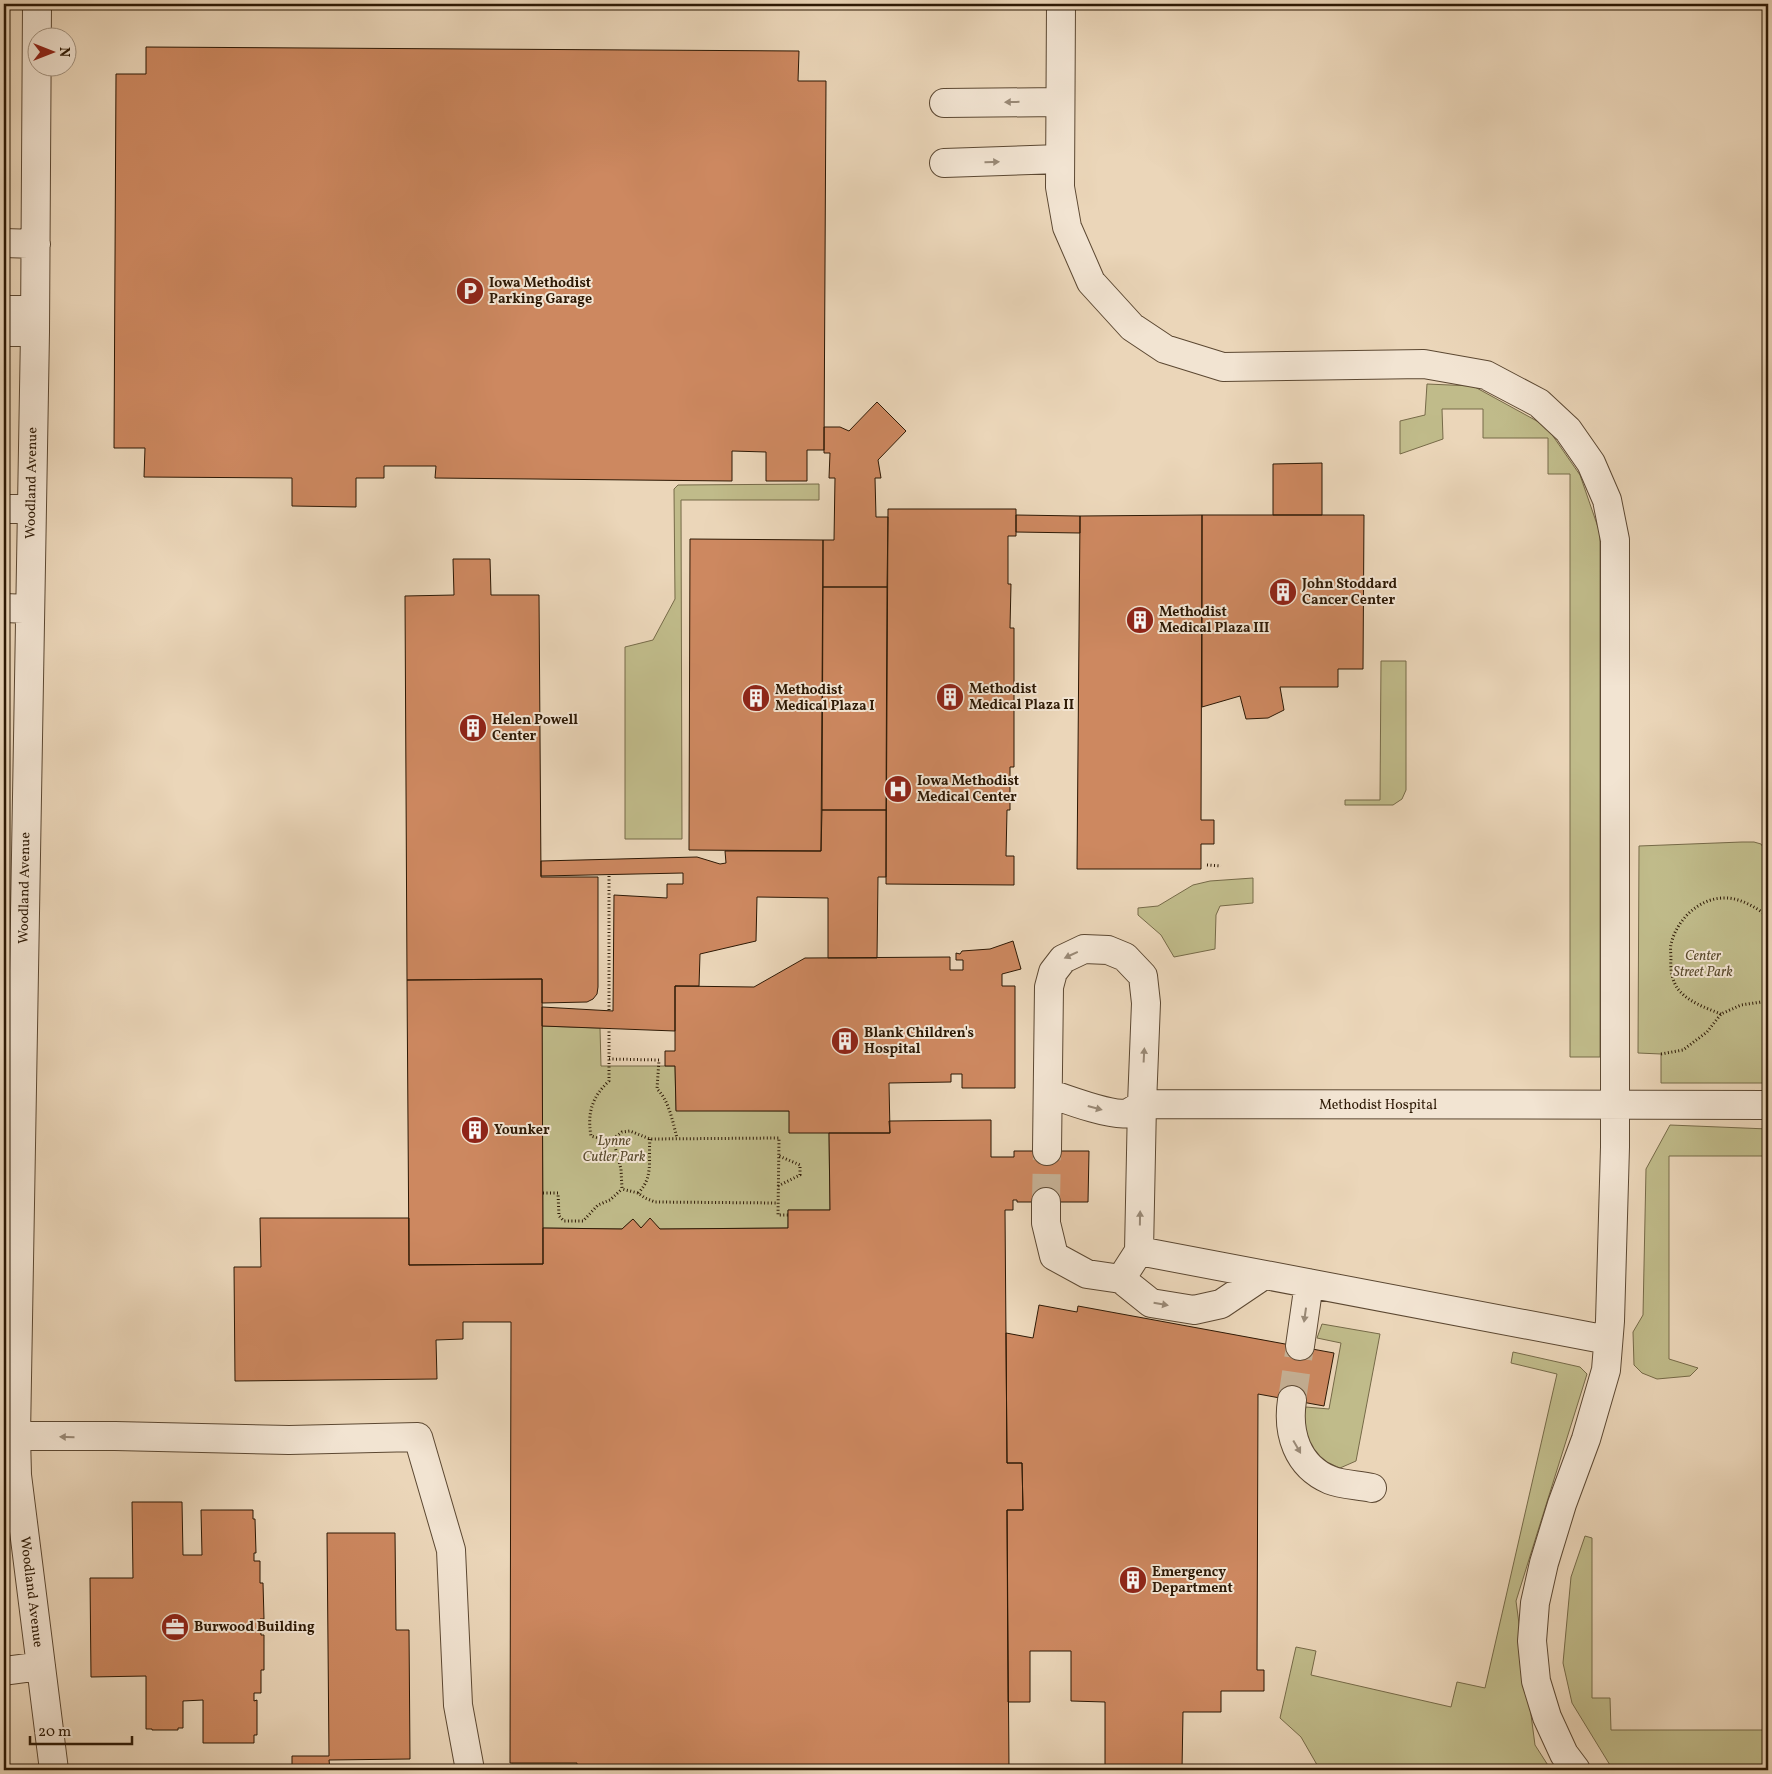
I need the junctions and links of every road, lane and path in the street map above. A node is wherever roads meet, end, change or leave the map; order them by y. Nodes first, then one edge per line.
1 (37, 4) edge
2 (1061, 4) edge
3 (1060, 102) junction
4 (944, 103) dead end
5 (1060, 159) junction
6 (944, 163) dead end
7 (4, 243) edge
8 (36, 244) junction
9 (4, 310) edge
10 (35, 321) junction
11 (4, 332) edge
12 (4, 509) edge
13 (32, 509) junction
14 (17, 609) edge
15 (1207, 865) dead end
16 (1221, 866) dead end
17 (609, 874) dead end
18 (1768, 916) edge
19 (1768, 1001) edge
20 (609, 1010) dead end
21 (1721, 1014) junction
22 (609, 1028) dead end
23 (1661, 1054) dead end
24 (609, 1059) junction
25 (1048, 1093) junction
26 (1142, 1104) junction
27 (1768, 1104) edge
28 (1614, 1105) junction
29 (13, 1114) edge
30 (650, 1138) junction
31 (677, 1138) junction
32 (613, 1139) junction
33 (1047, 1151) tunnel mouth
34 (779, 1156) junction
35 (778, 1186) junction
36 (622, 1189) junction
37 (543, 1193) dead end
38 (638, 1193) junction
39 (1046, 1202) tunnel mouth
40 (778, 1203) junction
41 (788, 1215) dead end
42 (1139, 1252) junction
43 (1264, 1275) junction
44 (1120, 1279) junction
45 (1309, 1283) junction
46 (1608, 1340) junction
47 (1300, 1346) tunnel mouth
48 (1292, 1400) tunnel mouth
49 (10, 1435) edge
50 (1372, 1488) dead end
51 (40, 1666) junction
52 (4, 1671) edge
53 (54, 1770) edge
54 (470, 1770) edge
55 (1576, 1770) edge

1 - 8 street, Woodland Avenue
2 - 3 street
3 -> 4 street
3 - 5 street
6 -> 5 street
5 - 28 street
7 - 8 street
8 - 10 street, Woodland Avenue
9 - 10 street
10 - 11 street
10 - 13 street, Woodland Avenue
12 - 13 street
13 - 14 street, Woodland Avenue
14 - 29 street, Woodland Avenue
15 - 16 path
17 - 20 path
18 - 21 path
19 - 21 path
21 - 23 path
22 - 24 path
24 - 31 path
24 - 32 path
25 -> 26 street, Methodist Hospital
26 -> 25 street
25 - 33 street
26 - 28 street, Methodist Hospital
42 -> 26 street
27 - 28 street, Methodist Hospital
28 - 46 street
29 - 49 street, Woodland Avenue
30 - 31 path
30 - 32 path
30 - 38 path
31 - 34 path
32 - 36 path
34 - 35 path
34 - 35 path
35 - 40 path
36 - 37 path
36 - 38 path
38 - 40 path
39 - 44 street
40 - 41 path
42 - 43 street
42 - 44 street
44 -> 43 street
43 - 45 street
45 - 46 street
45 -> 47 street
46 - 55 street
48 -> 50 street
49 - 51 street, Woodland Avenue
54 -> 49 street
51 - 52 street
51 - 53 street, Woodland Avenue

